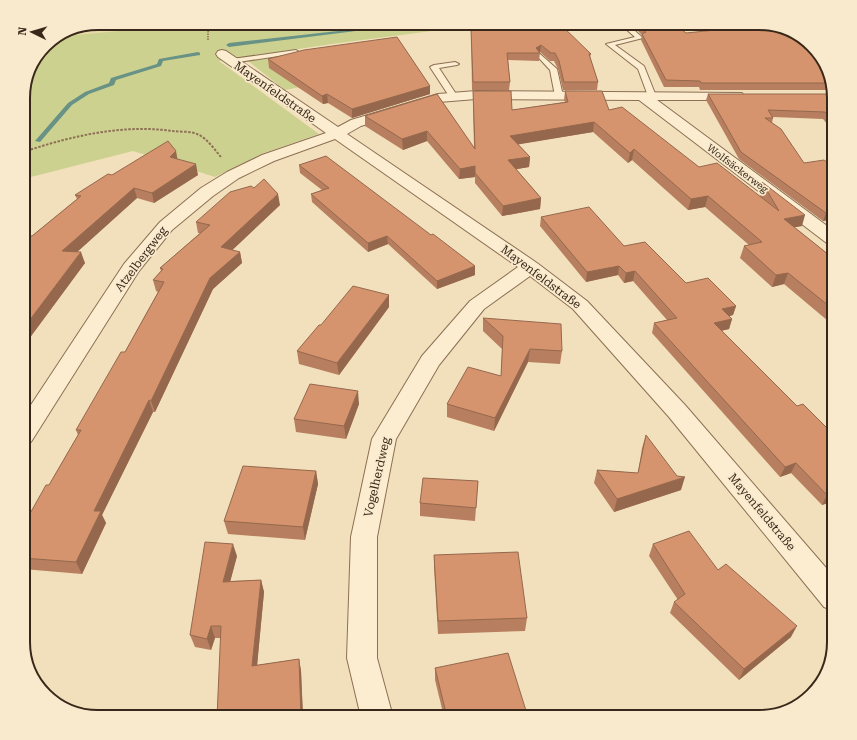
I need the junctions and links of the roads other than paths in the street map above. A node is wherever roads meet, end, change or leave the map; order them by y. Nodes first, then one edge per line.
1 (630, 30) edge
2 (296, 52) edge
3 (540, 56) edge
4 (227, 58) joint
5 (455, 64) dead end
6 (454, 96) junction
7 (559, 96) junction
8 (648, 96) junction
9 (747, 96) edge
10 (336, 134) junction
11 (827, 235) edge
12 (530, 267) junction
13 (30, 425) edge
14 (827, 590) edge
15 (375, 710) edge

1 - 8 lane
2 - 4 lane
3 - 7 lane
4 - 10 street, Mayenfeldstraße
5 - 6 lane
6 - 7 street, Atzelbergweg
6 - 10 street, Atzelbergweg
7 - 8 street, Atzelbergweg
8 - 9 street, Atzelbergweg
8 - 11 street, Wolfsäckerweg
10 - 12 street, Mayenfeldstraße
10 - 13 street, Atzelbergweg
12 - 14 street, Mayenfeldstraße
12 - 15 street, Vogelherdweg

